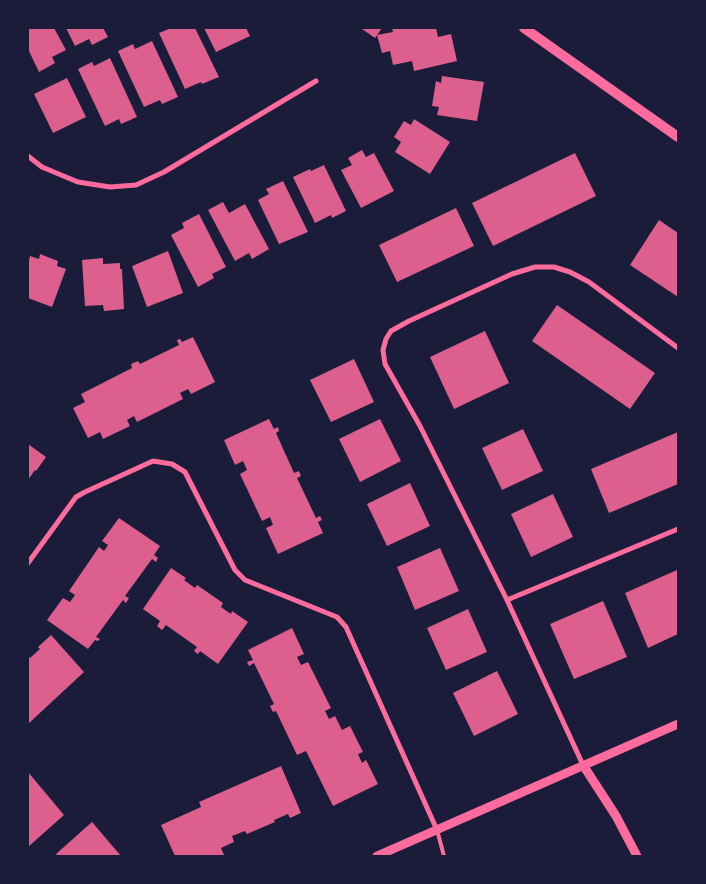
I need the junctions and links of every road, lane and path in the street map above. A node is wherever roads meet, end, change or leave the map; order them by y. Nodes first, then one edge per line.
1 (524, 28) edge
2 (316, 81) dead end
3 (678, 136) edge
4 (28, 156) edge
5 (678, 348) edge
6 (678, 529) edge
7 (28, 563) edge
8 (507, 600) junction
9 (678, 724) edge
10 (584, 765) junction
11 (437, 830) junction
12 (377, 856) edge
13 (444, 856) edge
14 (637, 856) edge

1 - 3 main road
2 - 4 street
5 - 8 street
6 - 8 street
7 - 11 street
8 - 10 street
9 - 10 street
10 - 11 street
10 - 14 street
11 - 12 street
11 - 13 lane

